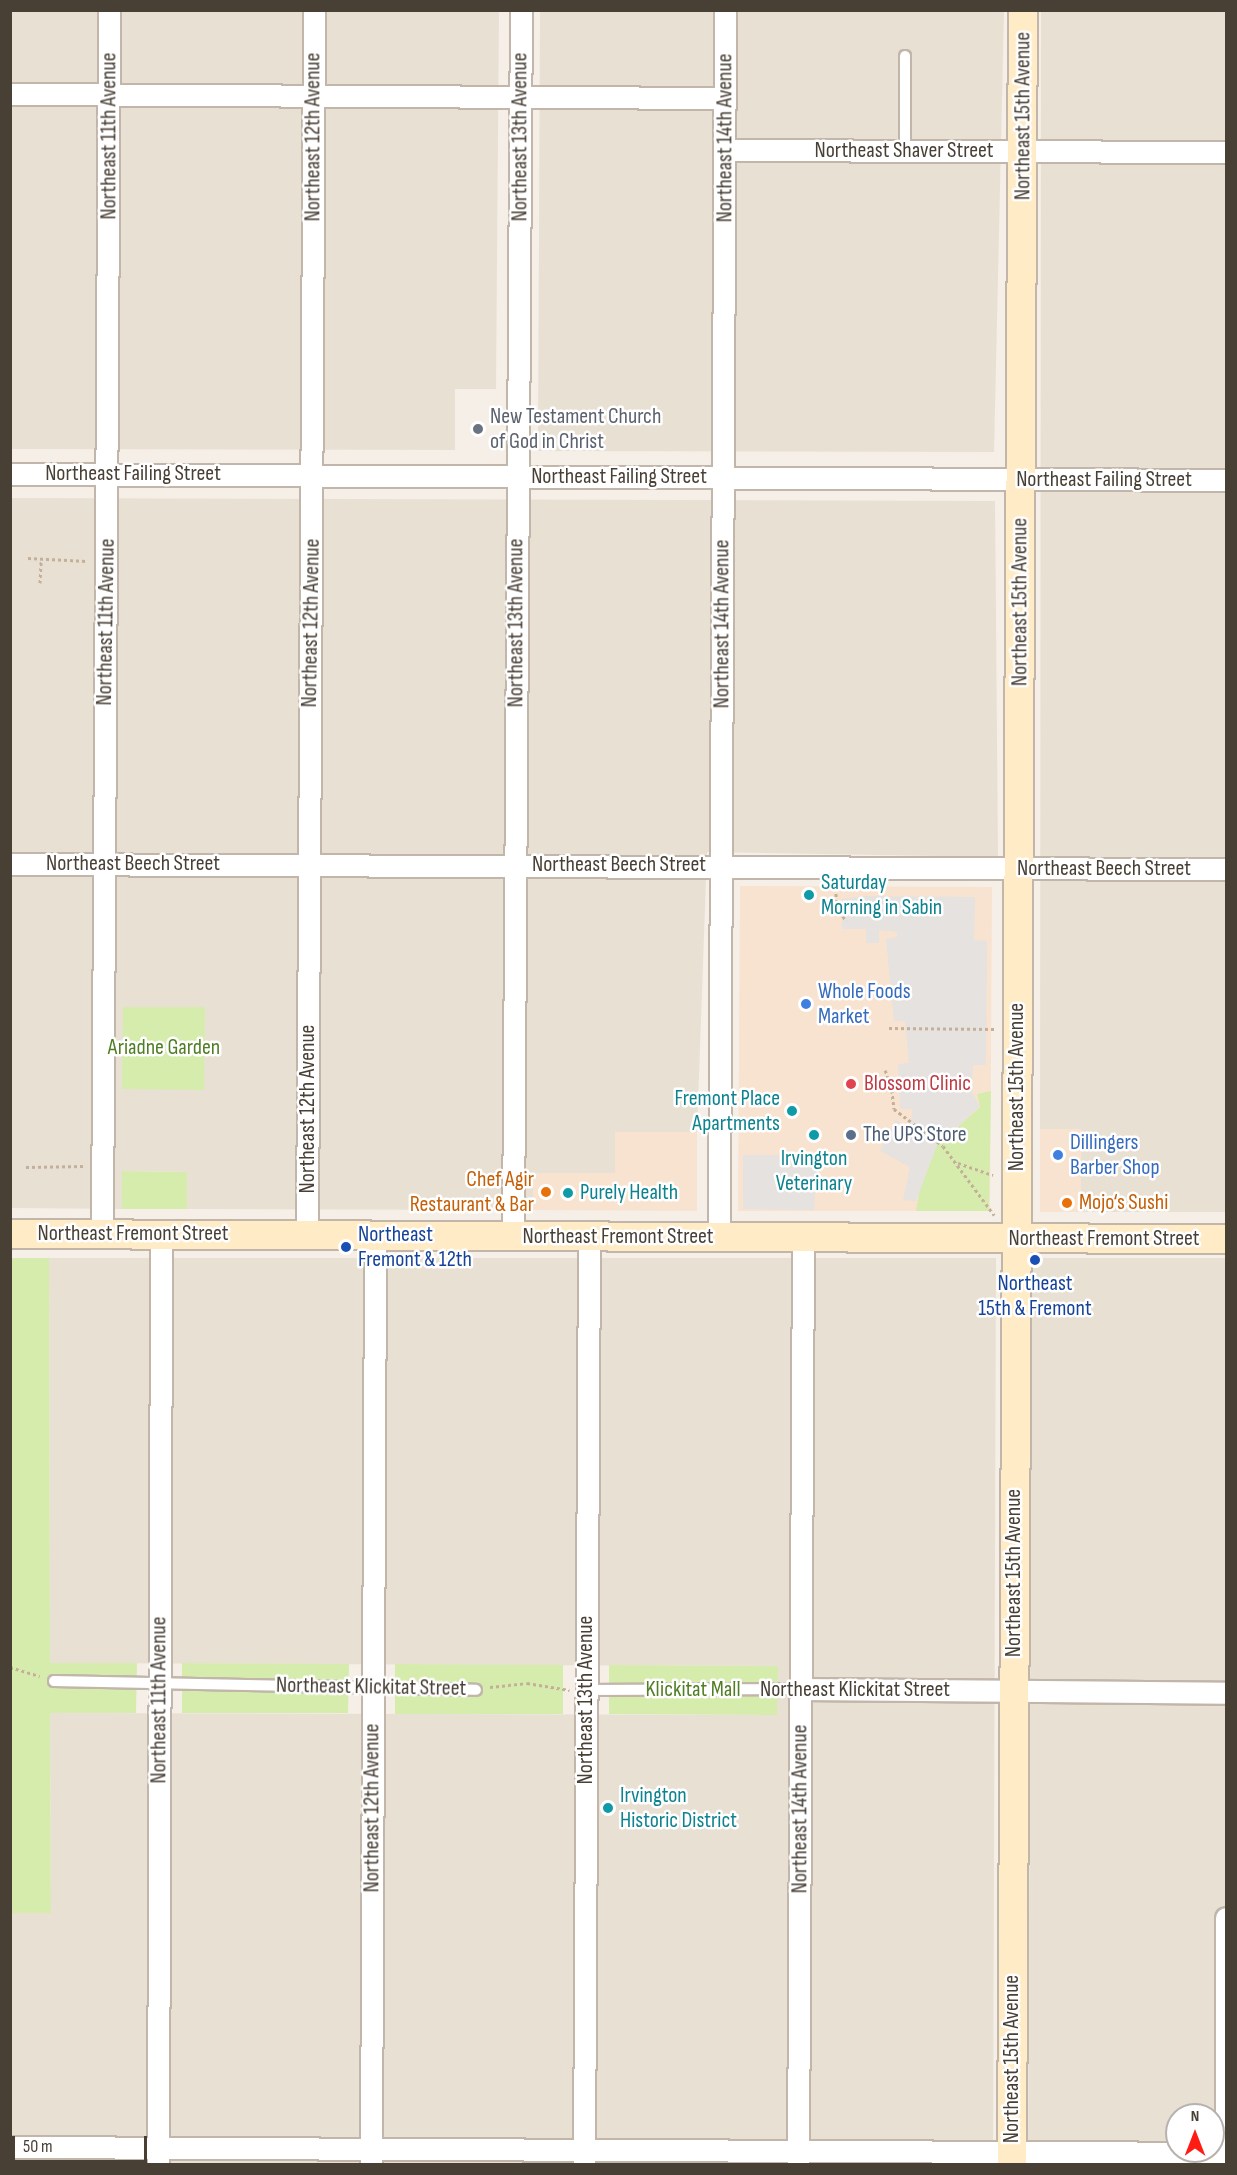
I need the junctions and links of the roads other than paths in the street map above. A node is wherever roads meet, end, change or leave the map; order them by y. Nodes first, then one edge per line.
1 (109, 10) edge
2 (314, 10) edge
3 (520, 10) edge
4 (725, 10) edge
5 (1023, 10) edge
6 (905, 56) dead end
7 (10, 94) edge
8 (109, 94) junction
9 (313, 95) junction
10 (520, 96) junction
11 (725, 98) junction
12 (725, 150) junction
13 (905, 152) junction
14 (1023, 152) junction
15 (1227, 152) edge
16 (10, 474) edge
17 (108, 474) junction
18 (313, 476) junction
19 (517, 477) junction
20 (723, 477) junction
21 (1021, 480) junction
22 (1227, 480) edge
23 (10, 864) edge
24 (103, 864) junction
25 (309, 864) junction
26 (515, 865) junction
27 (721, 866) junction
28 (1018, 869) junction
29 (1227, 869) edge
30 (10, 1234) edge
31 (102, 1234) junction
32 (160, 1235) junction
33 (307, 1235) junction
34 (375, 1236) junction
35 (513, 1236) junction
36 (589, 1236) junction
37 (719, 1237) junction
38 (803, 1237) junction
39 (1016, 1239) junction
40 (1227, 1239) edge
41 (54, 1681) road end
42 (159, 1683) junction
43 (373, 1689) junction
44 (476, 1689) road end
45 (586, 1689) junction
46 (800, 1689) junction
47 (1014, 1691) junction
48 (1227, 1693) edge
49 (1227, 1918) edge
50 (10, 2147) edge
51 (1226, 2153) edge
52 (158, 2156) edge
53 (371, 2157) edge
54 (584, 2157) edge
55 (798, 2158) edge
56 (1012, 2158) edge
57 (1226, 2164) edge

1 - 8 street, Northeast 11th Avenue
2 - 9 street, Northeast 12th Avenue
3 - 10 street, Northeast 13th Avenue
4 - 11 street, Northeast 14th Avenue
5 - 14 street, Northeast 15th Avenue
6 - 13 lane
7 - 8 street
8 - 9 street
8 - 17 street, Northeast 11th Avenue
9 - 10 street
9 - 18 street, Northeast 12th Avenue
10 - 11 street
10 - 19 street, Northeast 13th Avenue
11 - 12 street, Northeast 14th Avenue
12 - 13 street, Northeast Shaver Street
12 - 20 street, Northeast 14th Avenue
13 - 14 street, Northeast Shaver Street
14 - 15 street, Northeast Shaver Street
14 - 21 street, Northeast 15th Avenue
16 - 17 street, Northeast Failing Street
17 - 18 street, Northeast Failing Street
17 - 24 street, Northeast 11th Avenue
18 - 19 street, Northeast Failing Street
18 - 25 street, Northeast 12th Avenue
19 - 20 street, Northeast Failing Street
19 - 26 street, Northeast 13th Avenue
20 - 21 street, Northeast Failing Street
20 - 27 street, Northeast 14th Avenue
21 - 22 street, Northeast Failing Street
21 - 28 street, Northeast 15th Avenue
23 - 24 street, Northeast Beech Street
24 - 25 street, Northeast Beech Street
24 - 31 street, Northeast 11th Avenue
25 - 26 street, Northeast Beech Street
25 - 33 street, Northeast 12th Avenue
26 - 27 street, Northeast Beech Street
26 - 35 street, Northeast 13th Avenue
27 - 28 street, Northeast Beech Street
27 - 37 street, Northeast 14th Avenue
28 - 29 street, Northeast Beech Street
28 - 39 street, Northeast 15th Avenue
30 - 31 street, Northeast Fremont Street
31 - 32 street, Northeast Fremont Street
32 - 33 street, Northeast Fremont Street
32 - 42 street, Northeast 11th Avenue
33 - 34 street, Northeast Fremont Street
34 - 35 street, Northeast Fremont Street
34 - 43 street, Northeast 12th Avenue
35 - 36 street, Northeast Fremont Street
36 - 37 street, Northeast Fremont Street
36 - 45 street, Northeast 13th Avenue
37 - 38 street, Northeast Fremont Street
38 - 39 street, Northeast Fremont Street
38 - 46 street, Northeast 14th Avenue
39 - 40 street, Northeast Fremont Street
39 - 47 street, Northeast 15th Avenue
41 - 42 lane, Northeast Klickitat Street
42 - 43 lane, Northeast Klickitat Street
42 - 52 street, Northeast 11th Avenue
43 - 44 lane, Northeast Klickitat Street
43 - 53 street, Northeast 12th Avenue
45 - 46 lane, Northeast Klickitat Street
45 - 54 street, Northeast 13th Avenue
46 - 47 street, Northeast Klickitat Street
46 - 55 street, Northeast 14th Avenue
47 - 48 street, Northeast Klickitat Street
47 - 56 street, Northeast 15th Avenue
49 - 51 street
50 - 52 street
51 - 56 street
51 - 57 street
52 - 53 street
53 - 54 street
54 - 55 street
55 - 56 street

